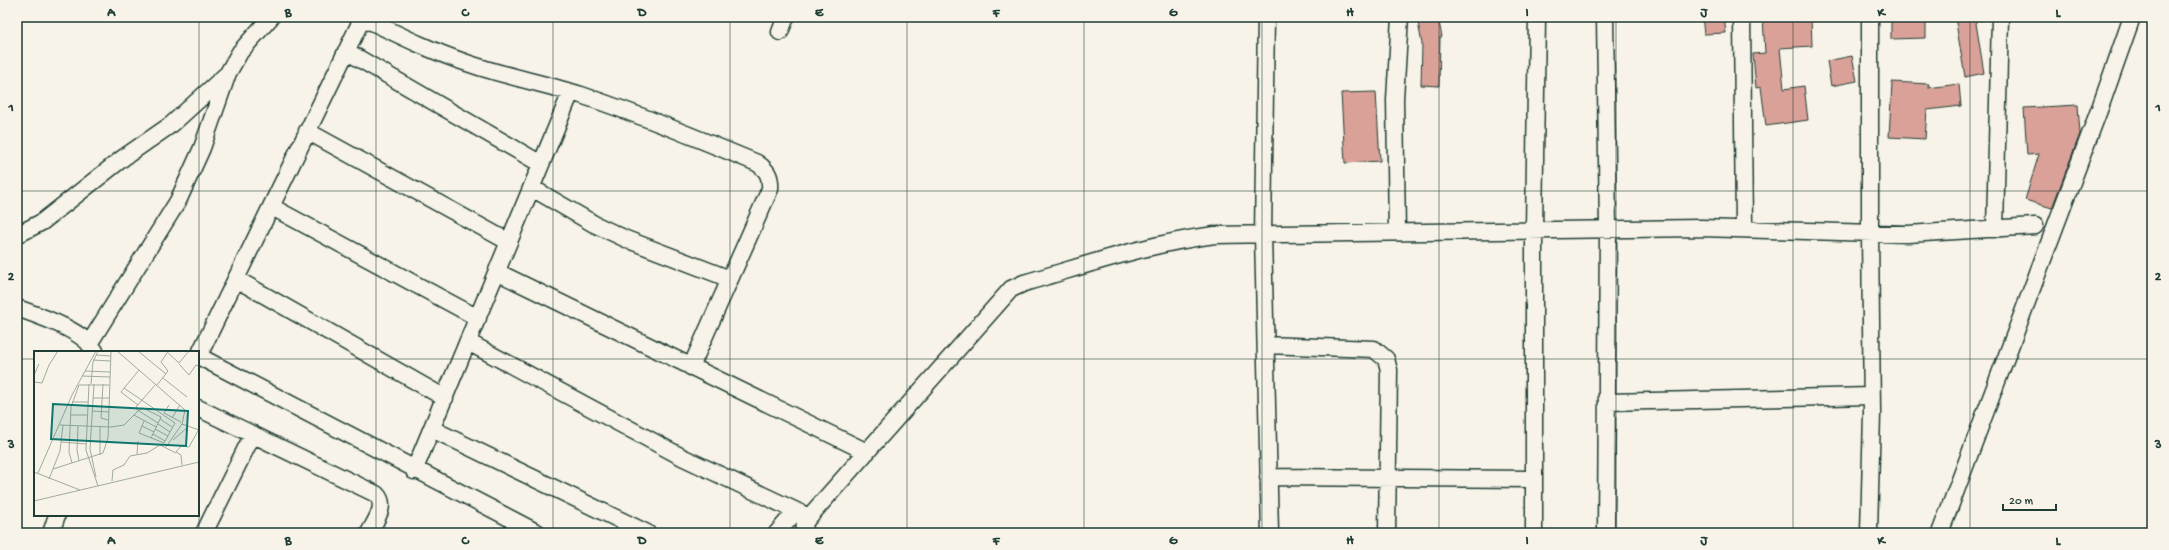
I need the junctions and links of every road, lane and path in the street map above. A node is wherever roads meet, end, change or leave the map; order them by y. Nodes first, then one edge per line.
1 (271, 17) edge
2 (786, 17) edge
3 (1266, 17) edge
4 (1400, 17) edge
5 (1537, 17) edge
6 (1605, 17) edge
7 (1742, 17) edge
8 (1870, 17) edge
9 (2000, 17) edge
10 (2132, 17) edge
11 (780, 32) dead end
12 (346, 51) junction
13 (228, 73) junction
14 (571, 92) junction
15 (307, 132) junction
16 (541, 164) junction
17 (532, 188) junction
18 (272, 207) junction
19 (2035, 226) dead end
20 (1744, 228) junction
21 (1608, 229) junction
22 (1995, 229) junction
23 (1534, 230) junction
24 (1397, 232) junction
25 (1870, 233) junction
26 (17, 235) edge
27 (1263, 235) junction
28 (509, 242) junction
29 (497, 272) junction
30 (236, 279) junction
31 (730, 279) junction
32 (17, 308) edge
33 (478, 318) junction
34 (468, 342) junction
35 (1266, 345) junction
36 (92, 348) edge
37 (691, 367) junction
38 (1872, 396) junction
39 (445, 398) junction
40 (1607, 402) junction
41 (199, 408) edge
42 (432, 429) junction
43 (253, 434) junction
44 (867, 452) junction
45 (414, 471) junction
46 (1268, 477) junction
47 (1387, 478) junction
48 (1534, 479) junction
49 (802, 514) junction
50 (57, 516) edge
51 (51, 533) edge
52 (204, 533) edge
53 (369, 533) edge
54 (538, 533) edge
55 (647, 533) edge
56 (778, 533) edge
57 (804, 533) edge
58 (1270, 533) edge
59 (1387, 533) edge
60 (1534, 533) edge
61 (1606, 533) edge
62 (1869, 533) edge
63 (1940, 533) edge

1 - 13 street
2 - 11 street
3 - 27 street
4 - 24 street
5 - 23 street
6 - 21 street
7 - 20 street
8 - 25 street
9 - 22 street
10 - 63 street
12 - 14 street
12 - 15 street
12 - 16 street
13 - 26 street
13 - 36 street
14 - 16 street
14 - 31 street
15 - 18 street
15 - 28 street
16 - 17 street
17 - 28 street
17 - 31 street
18 - 30 street
18 - 33 street
19 - 22 street
20 - 21 street
20 - 25 street
21 - 23 street
21 - 40 street
22 - 25 street
23 - 24 street
23 - 48 street
24 - 27 street
25 - 38 street
27 - 35 street
27 - 44 street
28 - 29 street
29 - 33 street
29 - 37 street
30 - 39 street
30 - 45 street
31 - 37 street
32 - 36 street
33 - 34 street
34 - 39 street
34 - 49 street
35 - 46 street
35 - 47 street
37 - 44 street
38 - 40 street
38 - 62 street
39 - 42 street
40 - 61 street
41 - 43 street
42 - 45 street
42 - 55 street
43 - 52 street
43 - 53 street
44 - 49 street
45 - 54 street
46 - 47 street
46 - 58 street
47 - 48 street
47 - 59 street
48 - 60 street
49 - 56 street
49 - 57 street
50 - 51 street

